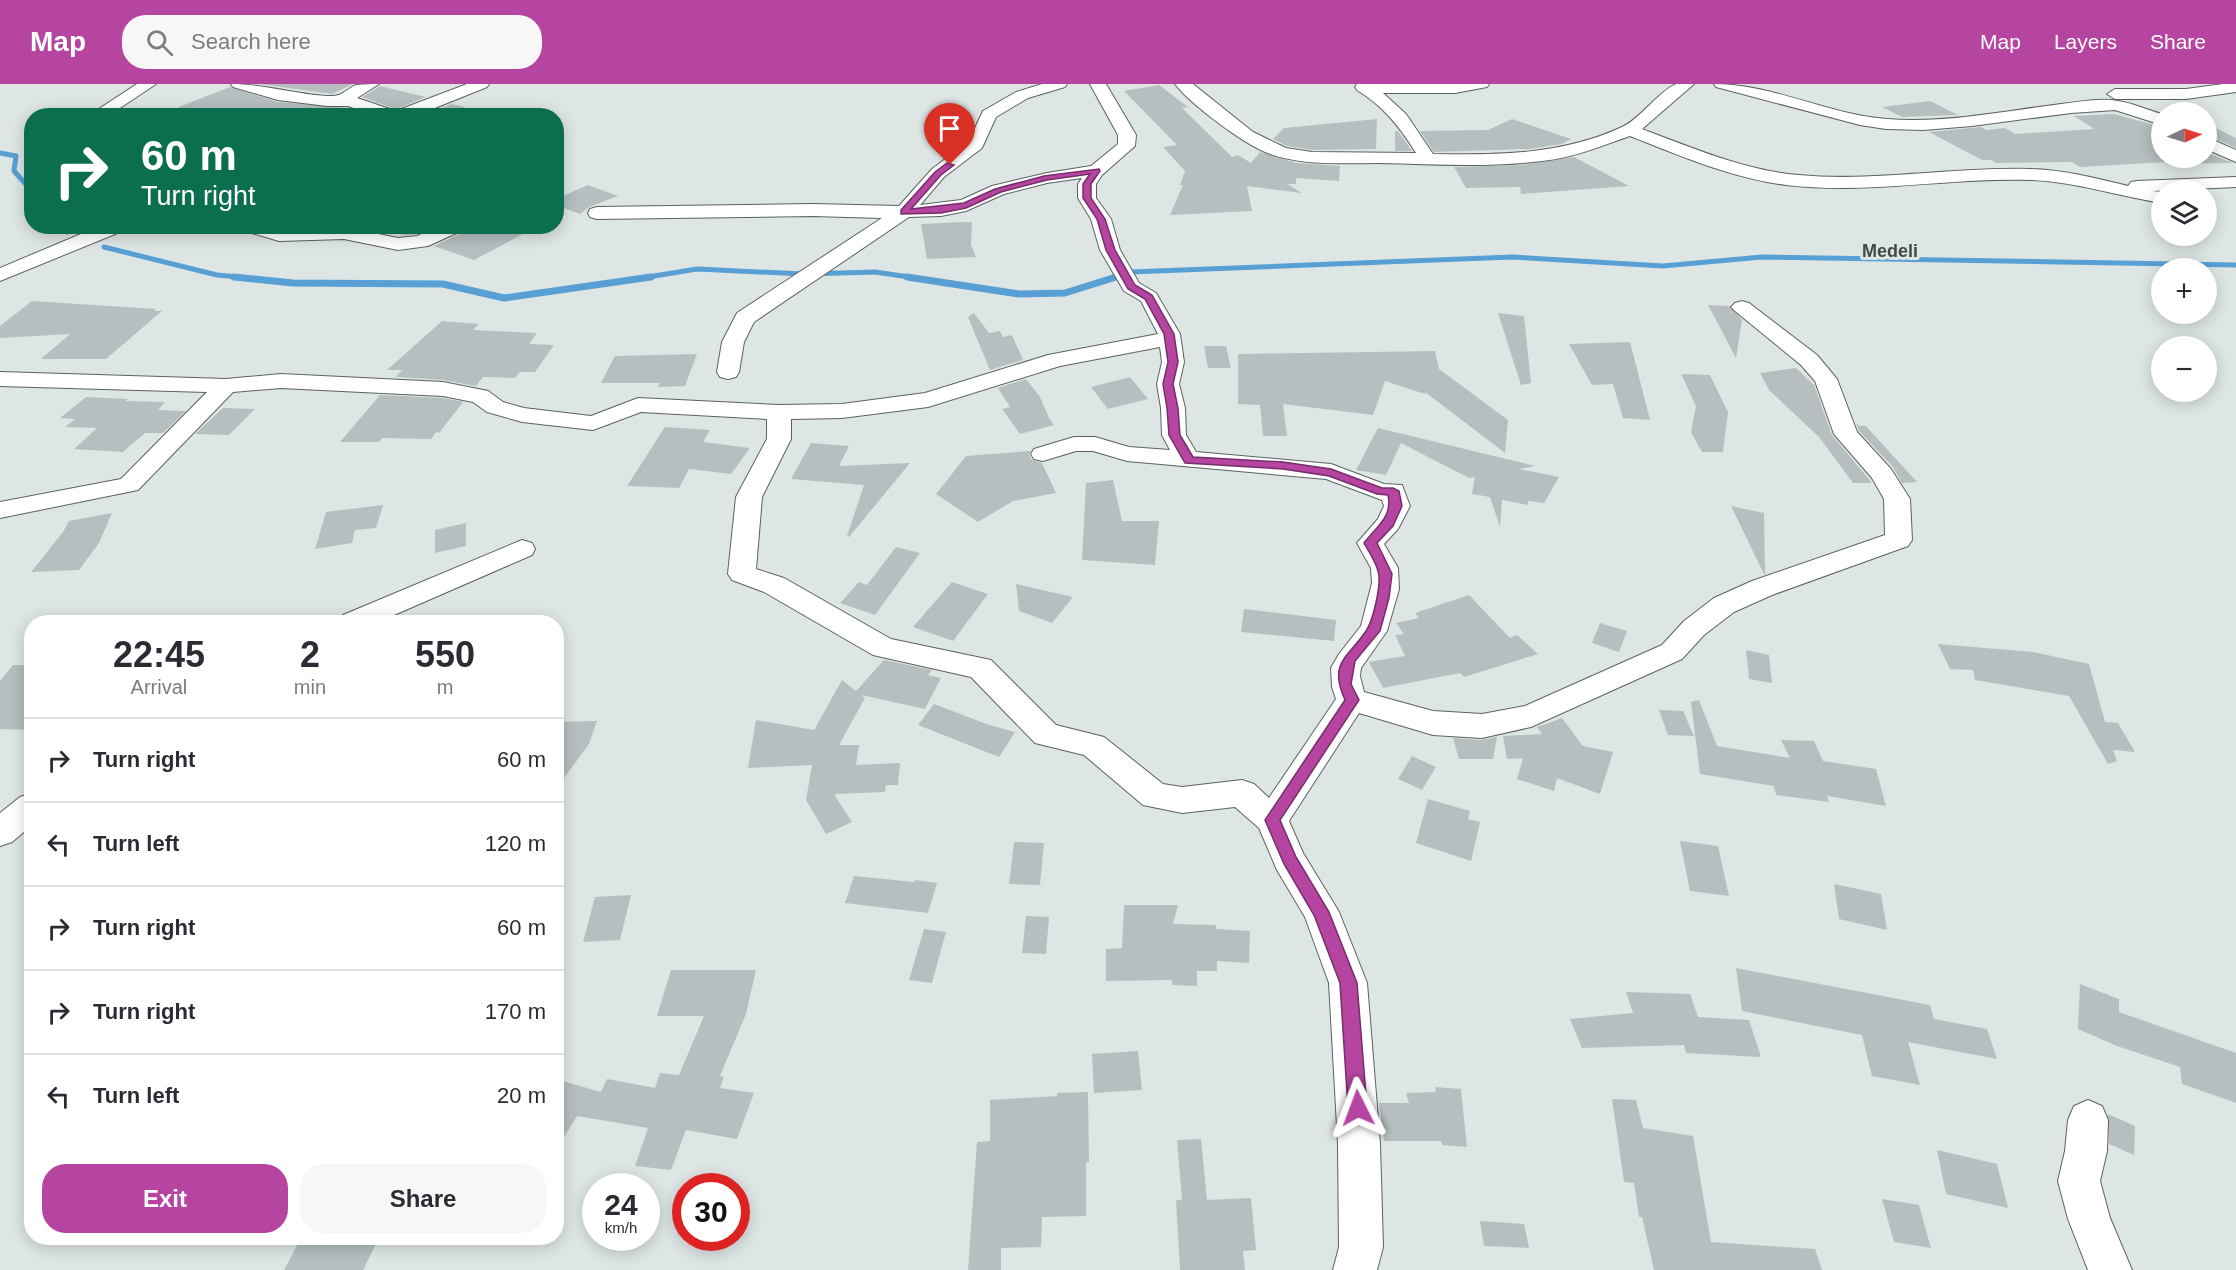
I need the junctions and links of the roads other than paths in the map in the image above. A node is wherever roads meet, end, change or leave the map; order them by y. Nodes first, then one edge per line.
1 (148, 84) edge
2 (239, 84) edge
3 (371, 84) edge
4 (481, 84) edge
5 (1059, 84) edge
6 (1098, 84) edge
7 (1183, 84) edge
8 (1481, 84) edge
9 (1686, 84) edge
10 (1722, 84) edge
11 (1361, 86) edge
12 (2236, 87) edge
13 (2108, 96) junction
14 (351, 101) junction
15 (109, 108) edge
16 (372, 108) edge
17 (418, 108) edge
18 (2151, 115) edge
19 (1630, 130) junction
20 (2217, 148) edge
21 (2236, 157) edge
22 (1428, 158) junction
23 (1096, 171) junction
24 (2236, 182) edge
25 (2113, 187) junction
26 (2151, 196) edge
27 (904, 212) junction
28 (597, 213) dead end
29 (99, 234) edge
30 (276, 234) edge
31 (312, 234) edge
32 (349, 234) edge
33 (439, 234) edge
34 (0, 275) edge
35 (1743, 307) dead end
36 (1170, 338) junction
37 (728, 372) dead end
38 (0, 379) edge
39 (226, 386) junction
40 (778, 412) junction
41 (1043, 454) dead end
42 (1189, 460) junction
43 (0, 510) edge
44 (522, 549) dead end
45 (368, 615) edge
46 (1352, 700) junction
47 (24, 812) edge
48 (1272, 820) junction
49 (0, 832) edge
50 (2088, 1120) dead end
51 (1355, 1270) edge
52 (2110, 1270) edge

1 - 15 street
2 - 14 street
3 - 14 street
4 - 17 street
5 - 27 street
6 - 23 street
7 - 22 street
8 - 11 street
9 - 19 street
10 - 13 street
11 - 22 street
12 - 13 street
13 - 18 street
14 - 16 street
19 - 22 street
19 - 25 street
20 - 21 street
23 - 27 street
23 - 36 street
24 - 25 street
25 - 26 street
27 - 28 street
27 - 37 street
29 - 34 street
30 - 31 street
32 - 33 street
35 - 46 street
36 - 40 street
36 - 42 street
38 - 39 street
39 - 40 street
39 - 43 street
40 - 48 street
41 - 42 street
42 - 46 street
44 - 45 street
46 - 48 street
47 - 49 street
48 - 51 street
50 - 52 street

